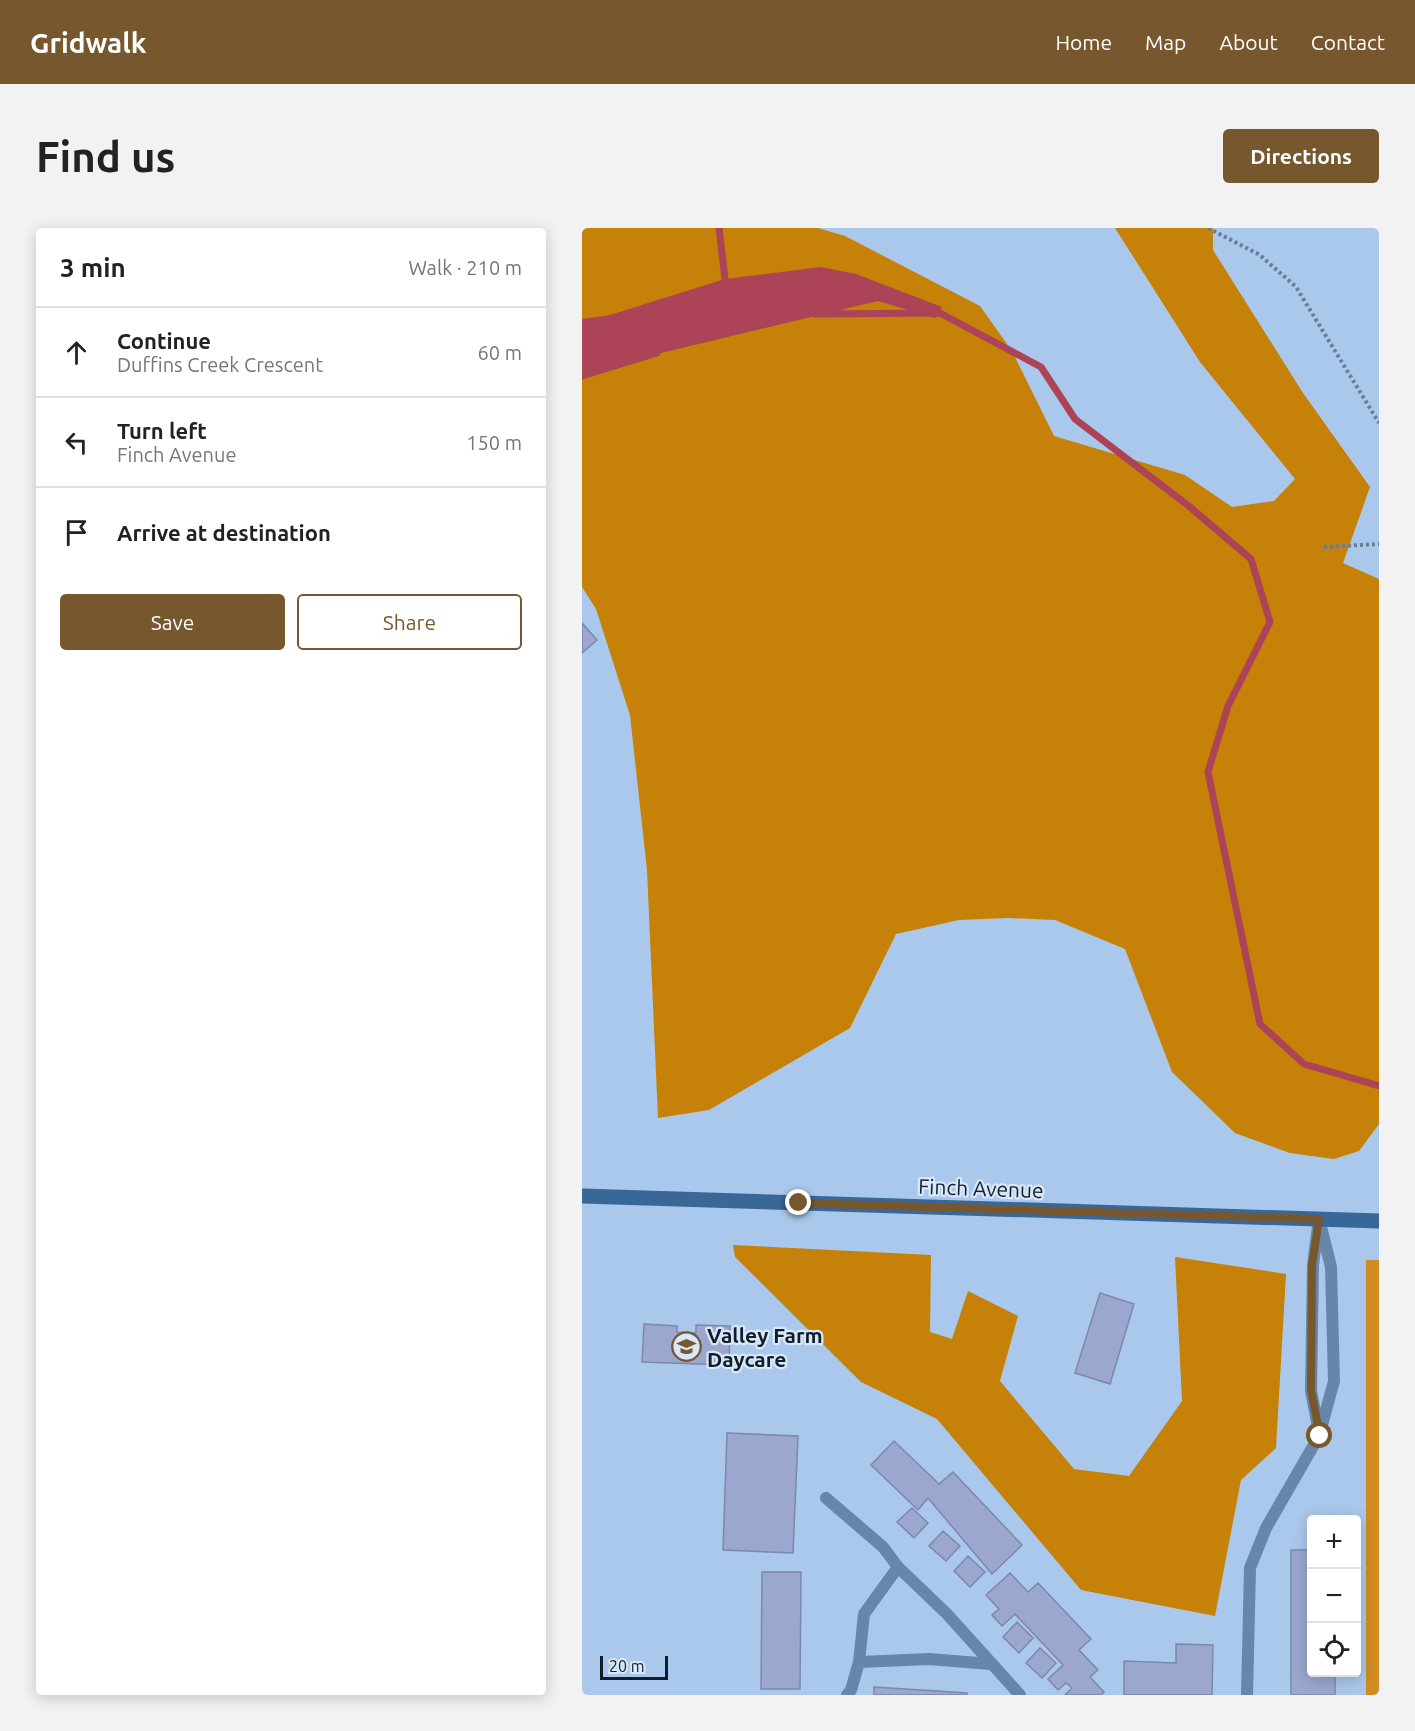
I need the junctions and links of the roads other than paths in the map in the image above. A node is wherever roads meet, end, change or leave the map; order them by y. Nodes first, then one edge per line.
1 (582, 1196) edge
2 (1319, 1219) junction
3 (1379, 1221) edge
4 (1320, 1436) junction
5 (826, 1498) dead end
6 (898, 1567) junction
7 (859, 1662) junction
8 (990, 1664) junction
9 (847, 1695) edge
10 (1020, 1695) edge
11 (1247, 1695) edge

1 - 2 main road, Finch Avenue
2 - 3 main road, Finch Avenue
2 - 4 lane
2 - 4 lane
4 - 11 lane
5 - 6 lane
6 - 7 lane
6 - 8 lane
7 - 8 lane
7 - 9 lane
8 - 10 lane

